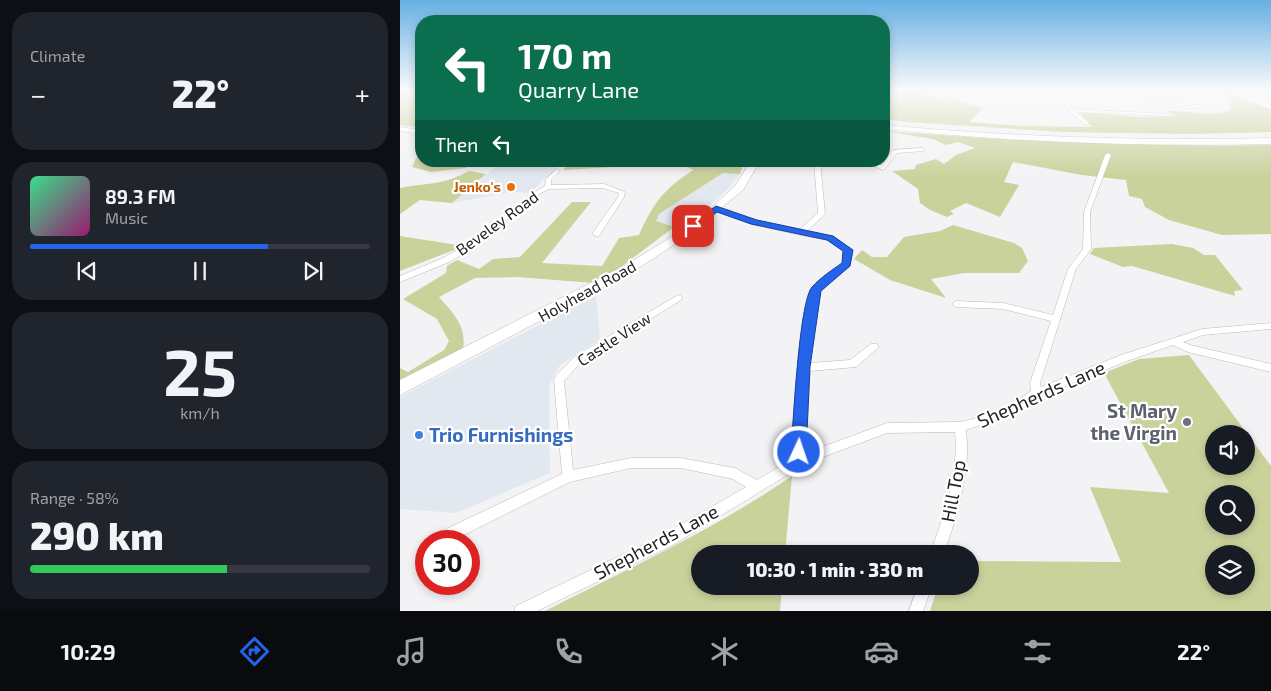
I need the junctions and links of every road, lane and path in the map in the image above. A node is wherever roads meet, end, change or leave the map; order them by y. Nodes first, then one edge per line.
1 (1082, 120) edge
2 (890, 123) edge
3 (1086, 123) dead end
4 (890, 127) edge
5 (400, 129) edge
6 (415, 131) edge
7 (1271, 138) edge
8 (922, 150) dead end
9 (1108, 155) dead end
10 (890, 158) edge
11 (752, 167) edge
12 (818, 167) edge
13 (557, 171) dead end
14 (548, 187) junction
15 (716, 209) junction
16 (596, 230) dead end
17 (800, 233) junction
18 (400, 279) edge
19 (678, 298) dead end
20 (956, 304) dead end
21 (1056, 319) junction
22 (1271, 326) edge
23 (1172, 341) junction
24 (874, 347) dead end
25 (804, 367) junction
26 (1271, 368) edge
27 (400, 388) edge
28 (1037, 393) junction
29 (960, 426) junction
30 (803, 459) junction
31 (568, 477) junction
32 (756, 486) junction
33 (459, 530) edge
34 (940, 545) edge
35 (922, 595) edge
36 (521, 611) edge
37 (916, 611) edge

1 - 3 street
2 - 7 main road
4 - 7 main road
5 - 6 main road
8 - 10 street
9 - 21 street
11 - 15 main road, Holyhead Road
12 - 17 street
13 - 14 street, Beveley Road
14 - 16 street
14 - 18 street, Beveley Road
15 - 17 street
15 - 27 main road, Holyhead Road
17 - 25 street
19 - 31 street, Castle View
20 - 21 street
21 - 28 street
22 - 23 street, Shepherds Lane
23 - 26 street
23 - 28 street, Shepherds Lane
24 - 25 street
25 - 30 street
28 - 29 street, Shepherds Lane
29 - 30 street, Shepherds Lane
29 - 34 street, Hill Top
30 - 32 street, Shepherds Lane
31 - 32 street
31 - 33 street
32 - 36 street, Shepherds Lane
35 - 37 street

